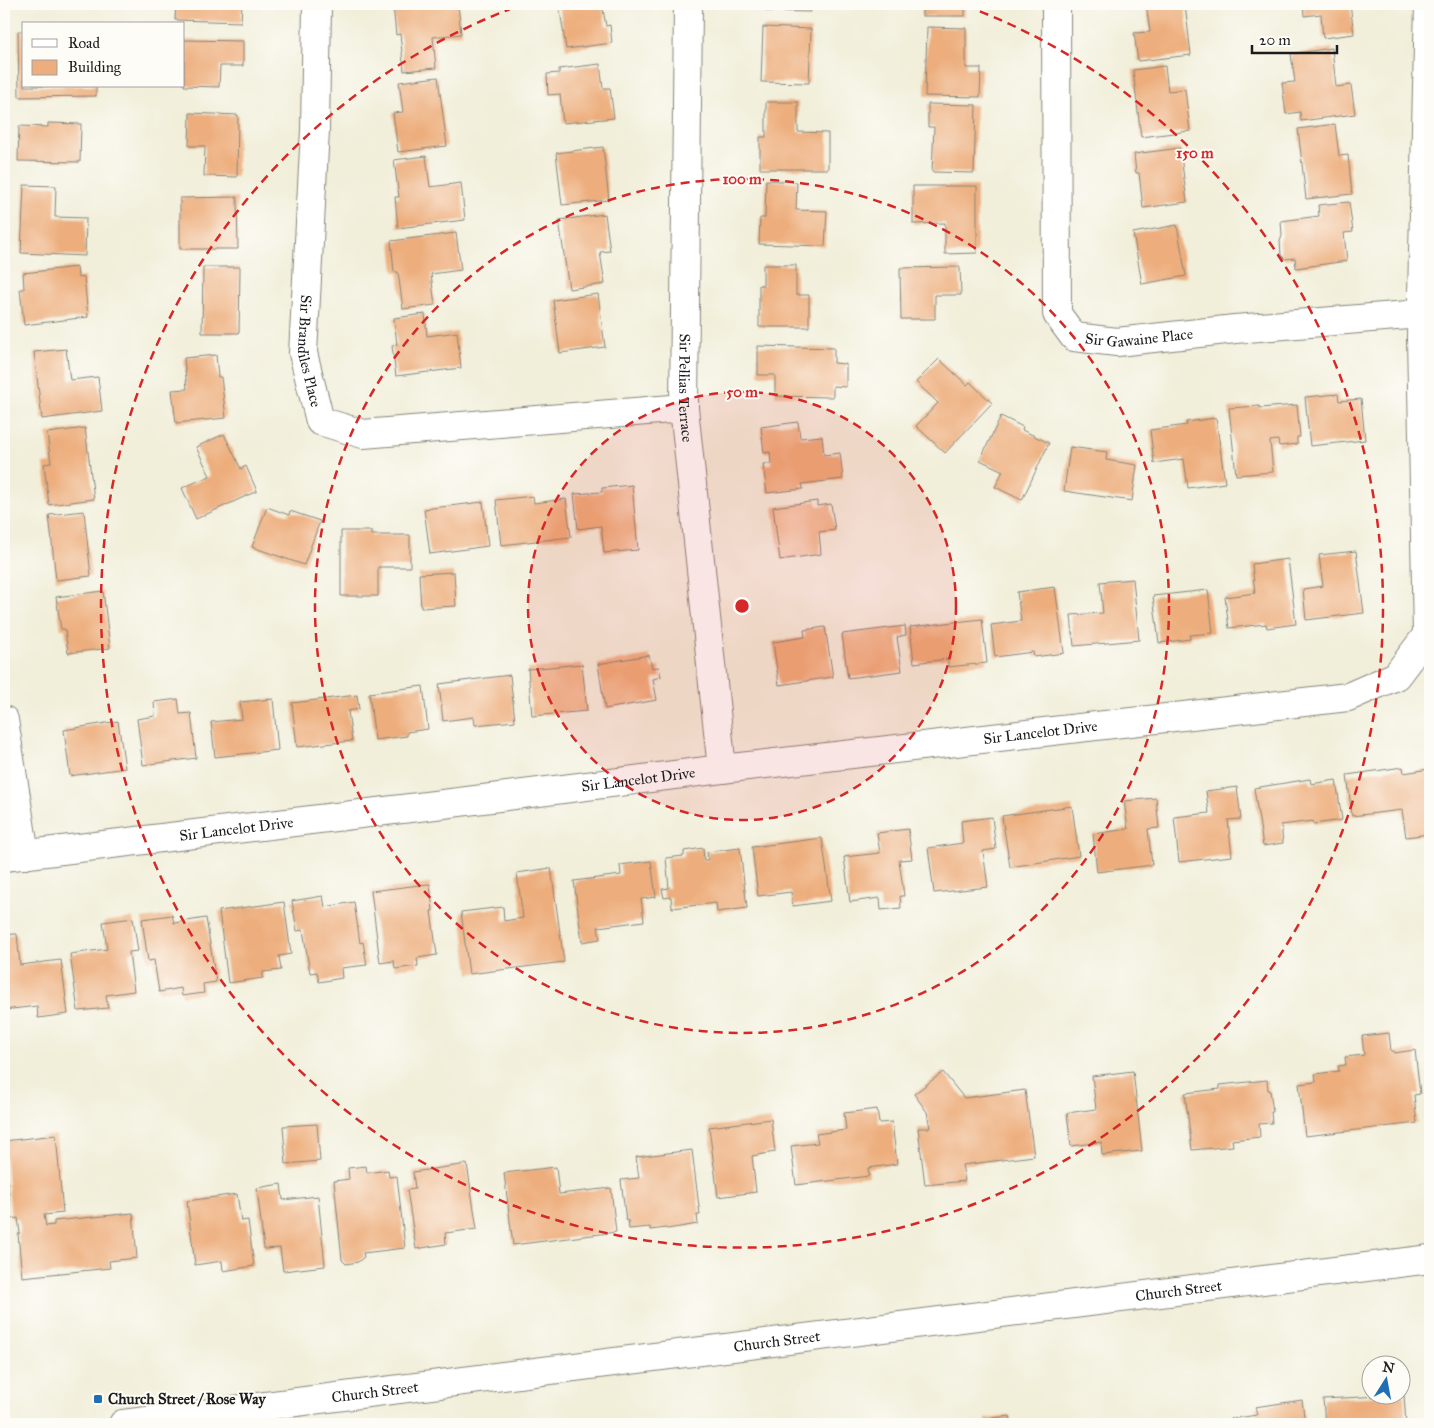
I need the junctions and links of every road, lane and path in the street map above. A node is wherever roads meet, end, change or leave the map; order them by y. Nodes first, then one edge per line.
1 (317, 4) edge
2 (688, 4) edge
3 (1056, 4) edge
4 (1429, 4) edge
5 (1421, 314) junction
6 (684, 408) junction
7 (4, 720) edge
8 (722, 768) junction
9 (14, 856) edge
10 (1430, 1259) edge
11 (123, 1424) edge

1 - 6 street, Sir Brandiles Place
2 - 6 street, Sir Pellias Terrace
3 - 5 street, Sir Gawaine Place
4 - 5 street, Sir Lancelot Drive
5 - 8 street, Sir Lancelot Drive
6 - 8 street, Sir Pellias Terrace
7 - 9 street
8 - 9 street, Sir Lancelot Drive
10 - 11 street, Church Street

